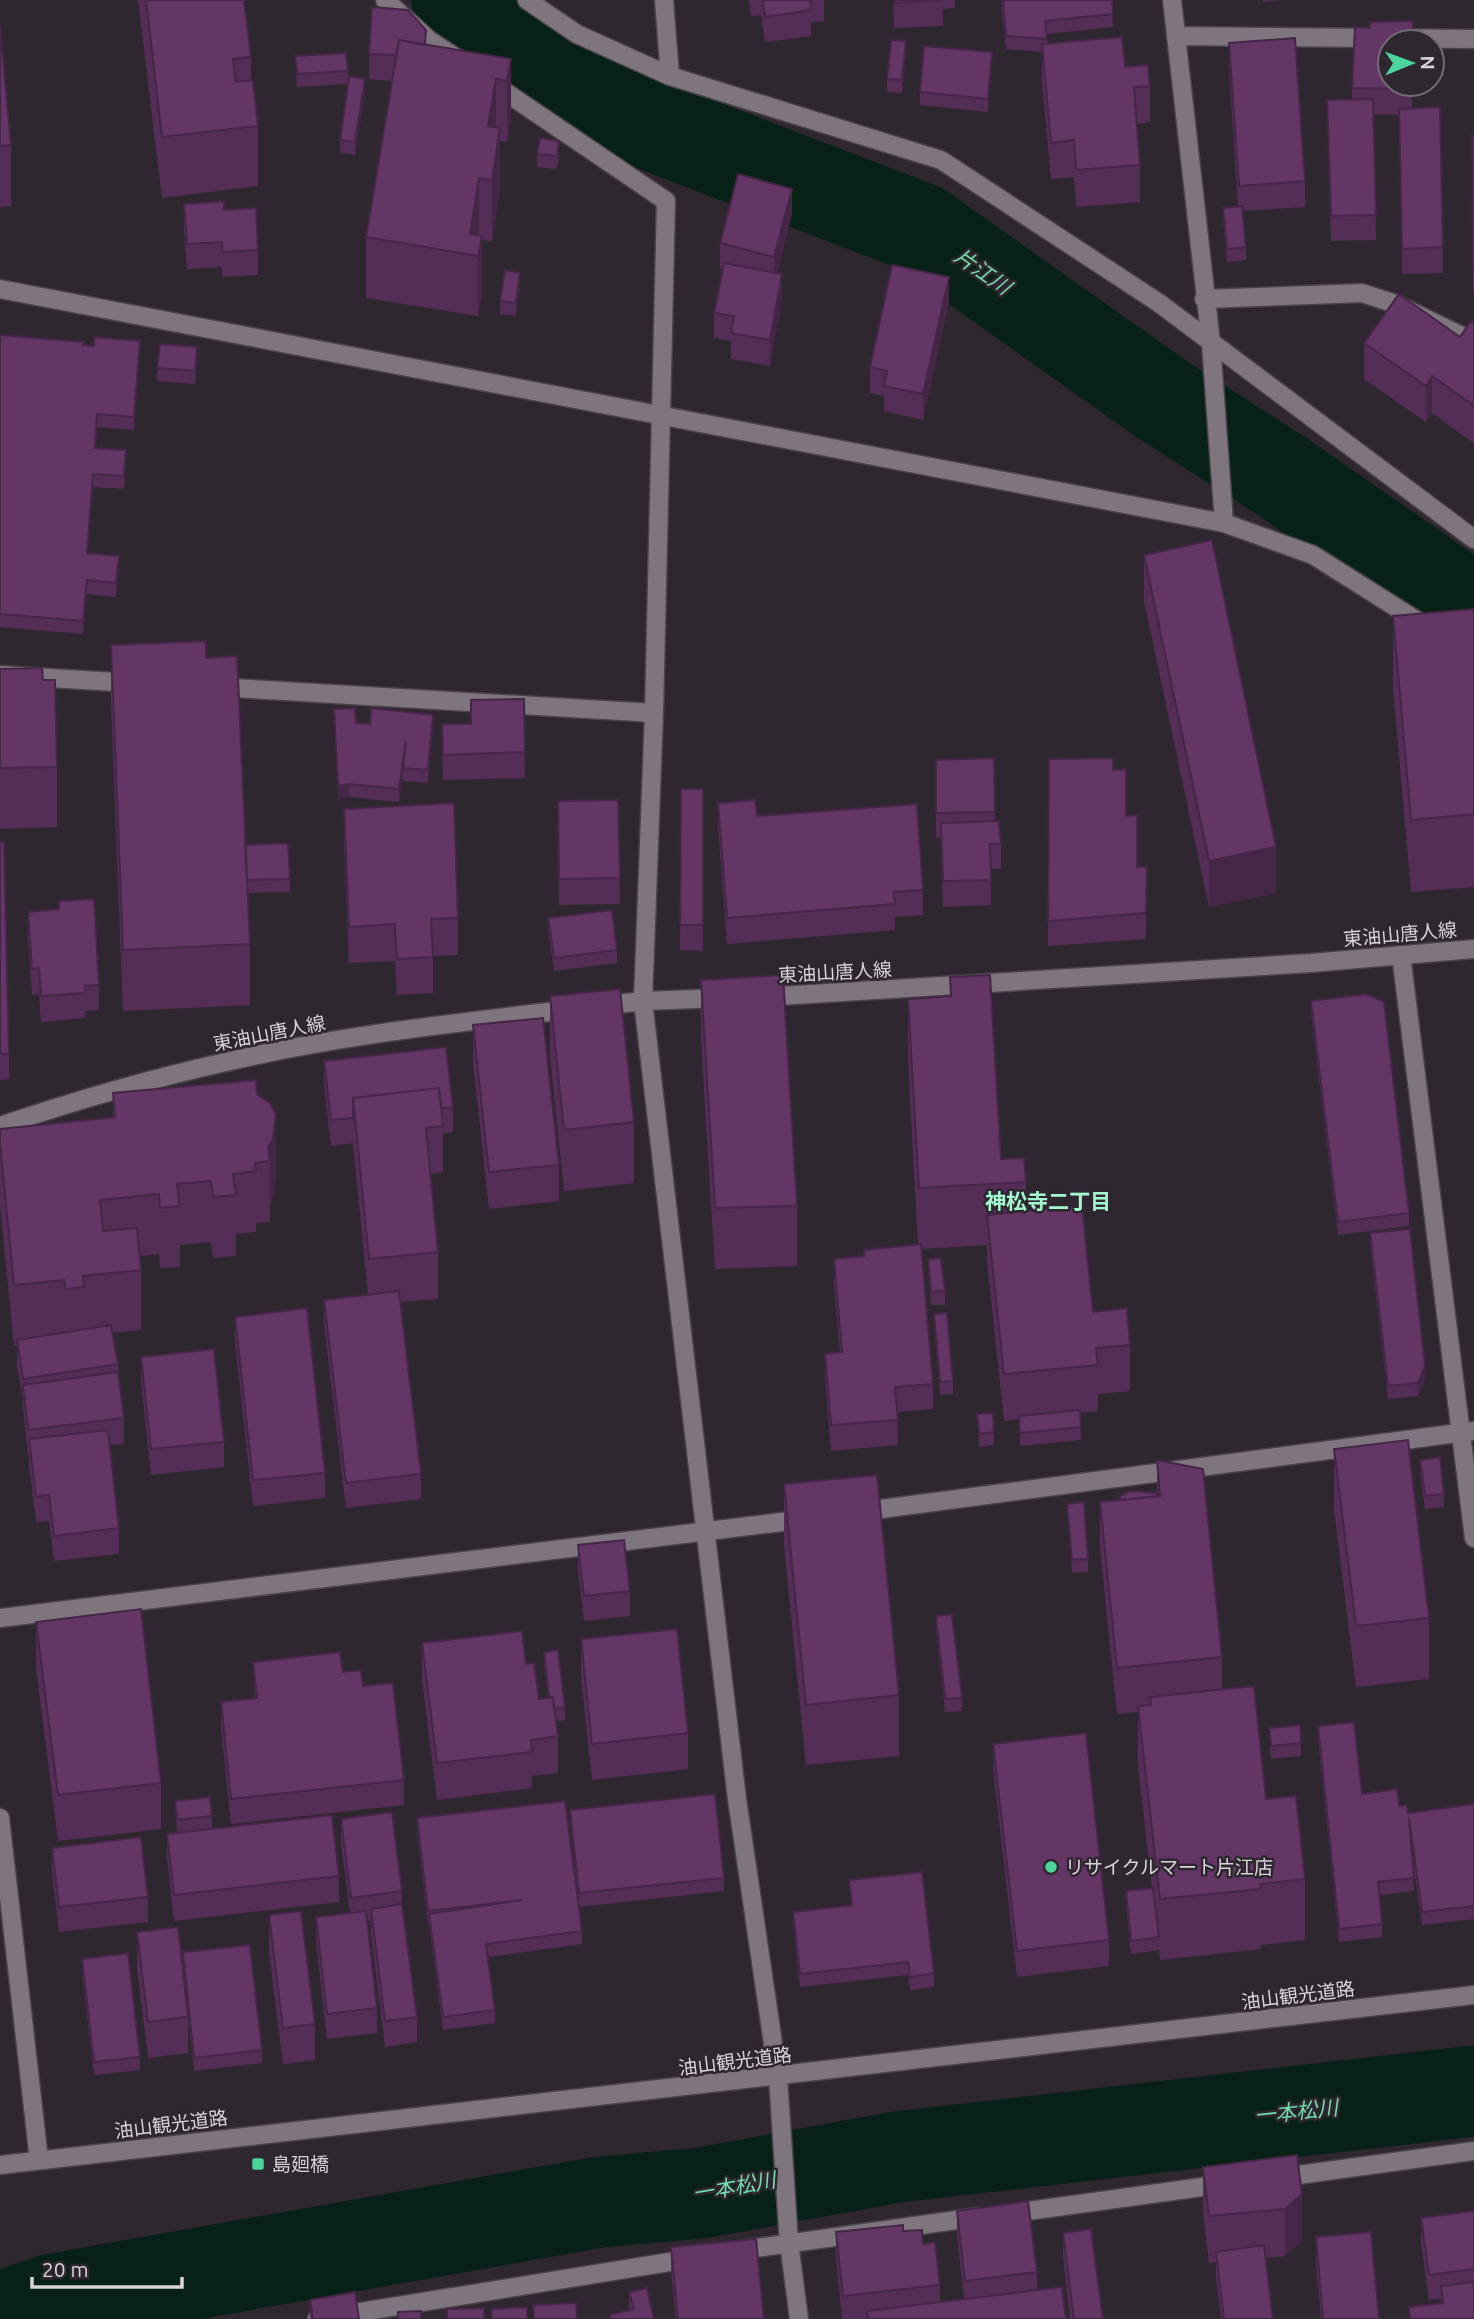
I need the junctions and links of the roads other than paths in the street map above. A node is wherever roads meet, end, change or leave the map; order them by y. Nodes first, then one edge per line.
1 (385, 0) edge
2 (527, 0) edge
3 (664, 0) edge
4 (1172, 0) edge
5 (1176, 36) junction
6 (1474, 39) edge
7 (670, 76) junction
8 (0, 289) edge
9 (1204, 299) junction
10 (1474, 342) edge
11 (1211, 343) junction
12 (660, 414) junction
13 (1224, 523) junction
14 (1474, 539) edge
15 (1440, 635) edge
16 (0, 675) edge
17 (153, 684) edge
18 (195, 686) edge
19 (654, 713) junction
20 (1474, 949) edge
21 (1401, 955) junction
22 (643, 1001) junction
23 (0, 1126) edge
24 (1467, 1432) edge
25 (704, 1532) junction
26 (1474, 1538) edge
27 (0, 1618) edge
28 (0, 1818) edge
29 (1474, 1995) edge
30 (778, 2077) junction
31 (1474, 2151) edge
32 (39, 2161) junction
33 (0, 2165) edge
34 (789, 2243) junction
35 (317, 2319) edge
36 (799, 2319) edge

1 - 12 street
2 - 7 street
3 - 7 street
4 - 5 street
5 - 6 street
5 - 9 street
7 - 11 street
8 - 12 street
9 - 10 street
9 - 11 street
11 - 13 street
11 - 14 street
12 - 13 street
12 - 19 street
13 - 15 street
16 - 17 street
18 - 19 street
19 - 22 street
20 - 21 street, 東油山唐人線
21 - 22 street, 東油山唐人線
21 - 24 street
22 - 23 street, 東油山唐人線
22 - 25 street
24 - 25 street
24 - 26 street
25 - 27 street
25 - 30 street
28 - 32 street
29 - 30 street, 油山観光道路
30 - 32 street, 油山観光道路
30 - 34 street
31 - 34 street
32 - 33 street, 油山観光道路
34 - 35 street
34 - 36 street

